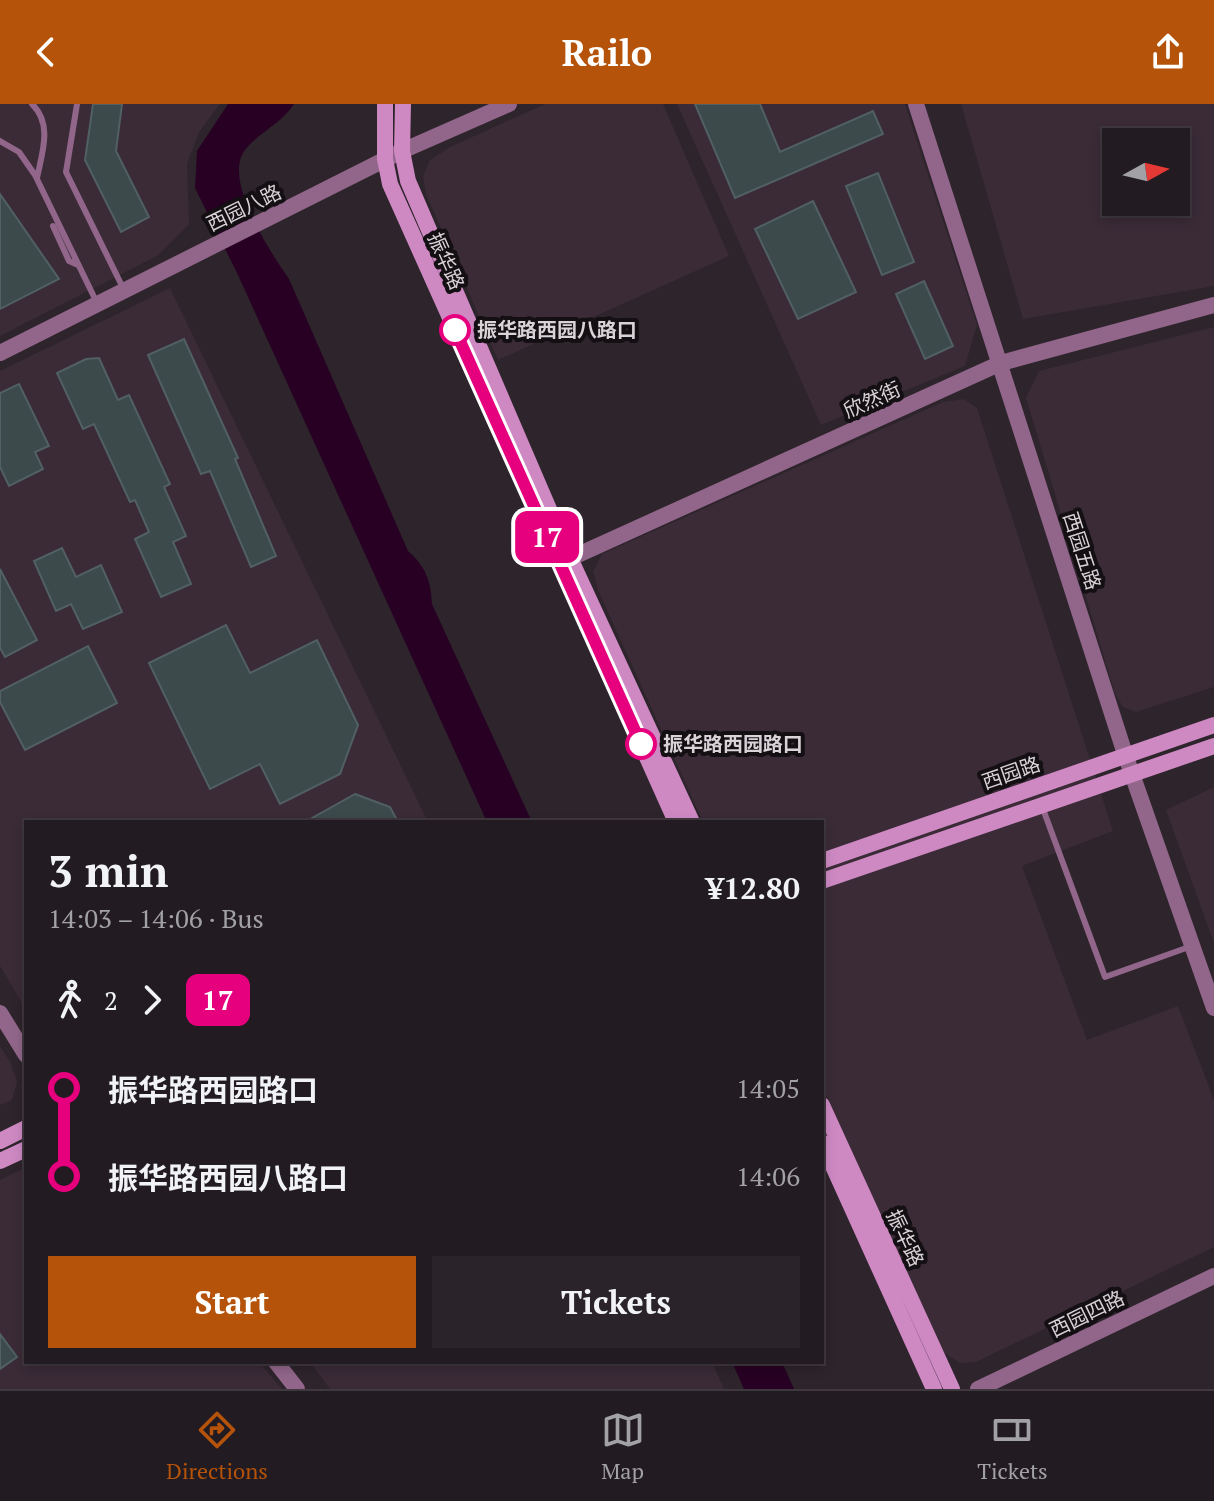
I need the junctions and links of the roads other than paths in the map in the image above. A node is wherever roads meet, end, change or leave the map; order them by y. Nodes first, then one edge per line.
1 (32, 104) edge
2 (77, 104) edge
3 (385, 104) edge
4 (403, 104) edge
5 (509, 104) edge
6 (916, 104) edge
7 (0, 141) edge
8 (402, 151) junction
9 (385, 159) junction
10 (37, 178) junction
11 (53, 226) dead end
12 (79, 265) junction
13 (124, 290) junction
14 (97, 303) junction
15 (1214, 305) edge
16 (0, 353) edge
17 (1001, 363) junction
18 (564, 561) junction
19 (1214, 725) edge
20 (1214, 746) edge
21 (1125, 754) junction
22 (1132, 774) junction
23 (1041, 805) junction
24 (675, 820) edge
25 (691, 820) edge
26 (824, 860) edge
27 (824, 880) edge
28 (1192, 946) junction
29 (1214, 1008) edge
30 (0, 1013) edge
31 (24, 1052) edge
32 (824, 1109) edge
33 (24, 1129) edge
34 (0, 1141) edge
35 (824, 1146) edge
36 (24, 1150) edge
37 (0, 1161) edge
38 (1214, 1276) edge
39 (278, 1364) edge
40 (297, 1389) edge
41 (934, 1389) edge
42 (952, 1389) edge
43 (978, 1389) edge

1 - 10 lane
2 - 13 lane
3 - 9 main road, 振华路
4 - 8 main road, 振华路
5 - 8 street, 西园八路
6 - 17 street, 西园五路
7 - 10 lane
8 - 9 street, 西园八路
8 - 18 main road, 振华路
9 - 13 street, 西园八路
9 - 18 main road, 振华路
10 - 12 lane
11 - 12 lane
12 - 14 lane
13 - 14 street, 西园八路
14 - 16 street, 西园八路
15 - 17 street, 欣然街
17 - 18 street, 欣然街
17 - 21 street, 西园五路
18 - 24 main road, 振华路
18 - 25 main road, 振华路
19 - 21 main road, 西园路
20 - 22 main road, 西园路
21 - 22 street, 西园五路
21 - 26 main road, 西园路
22 - 23 main road, 西园路
22 - 28 street, 西园五路
23 - 27 main road, 西园路
23 - 28 lane
28 - 29 street, 西园五路
30 - 31 street
32 - 42 main road, 振华路
33 - 34 main road
35 - 41 main road, 振华路
36 - 37 main road
38 - 43 street, 西园四路
39 - 40 street

